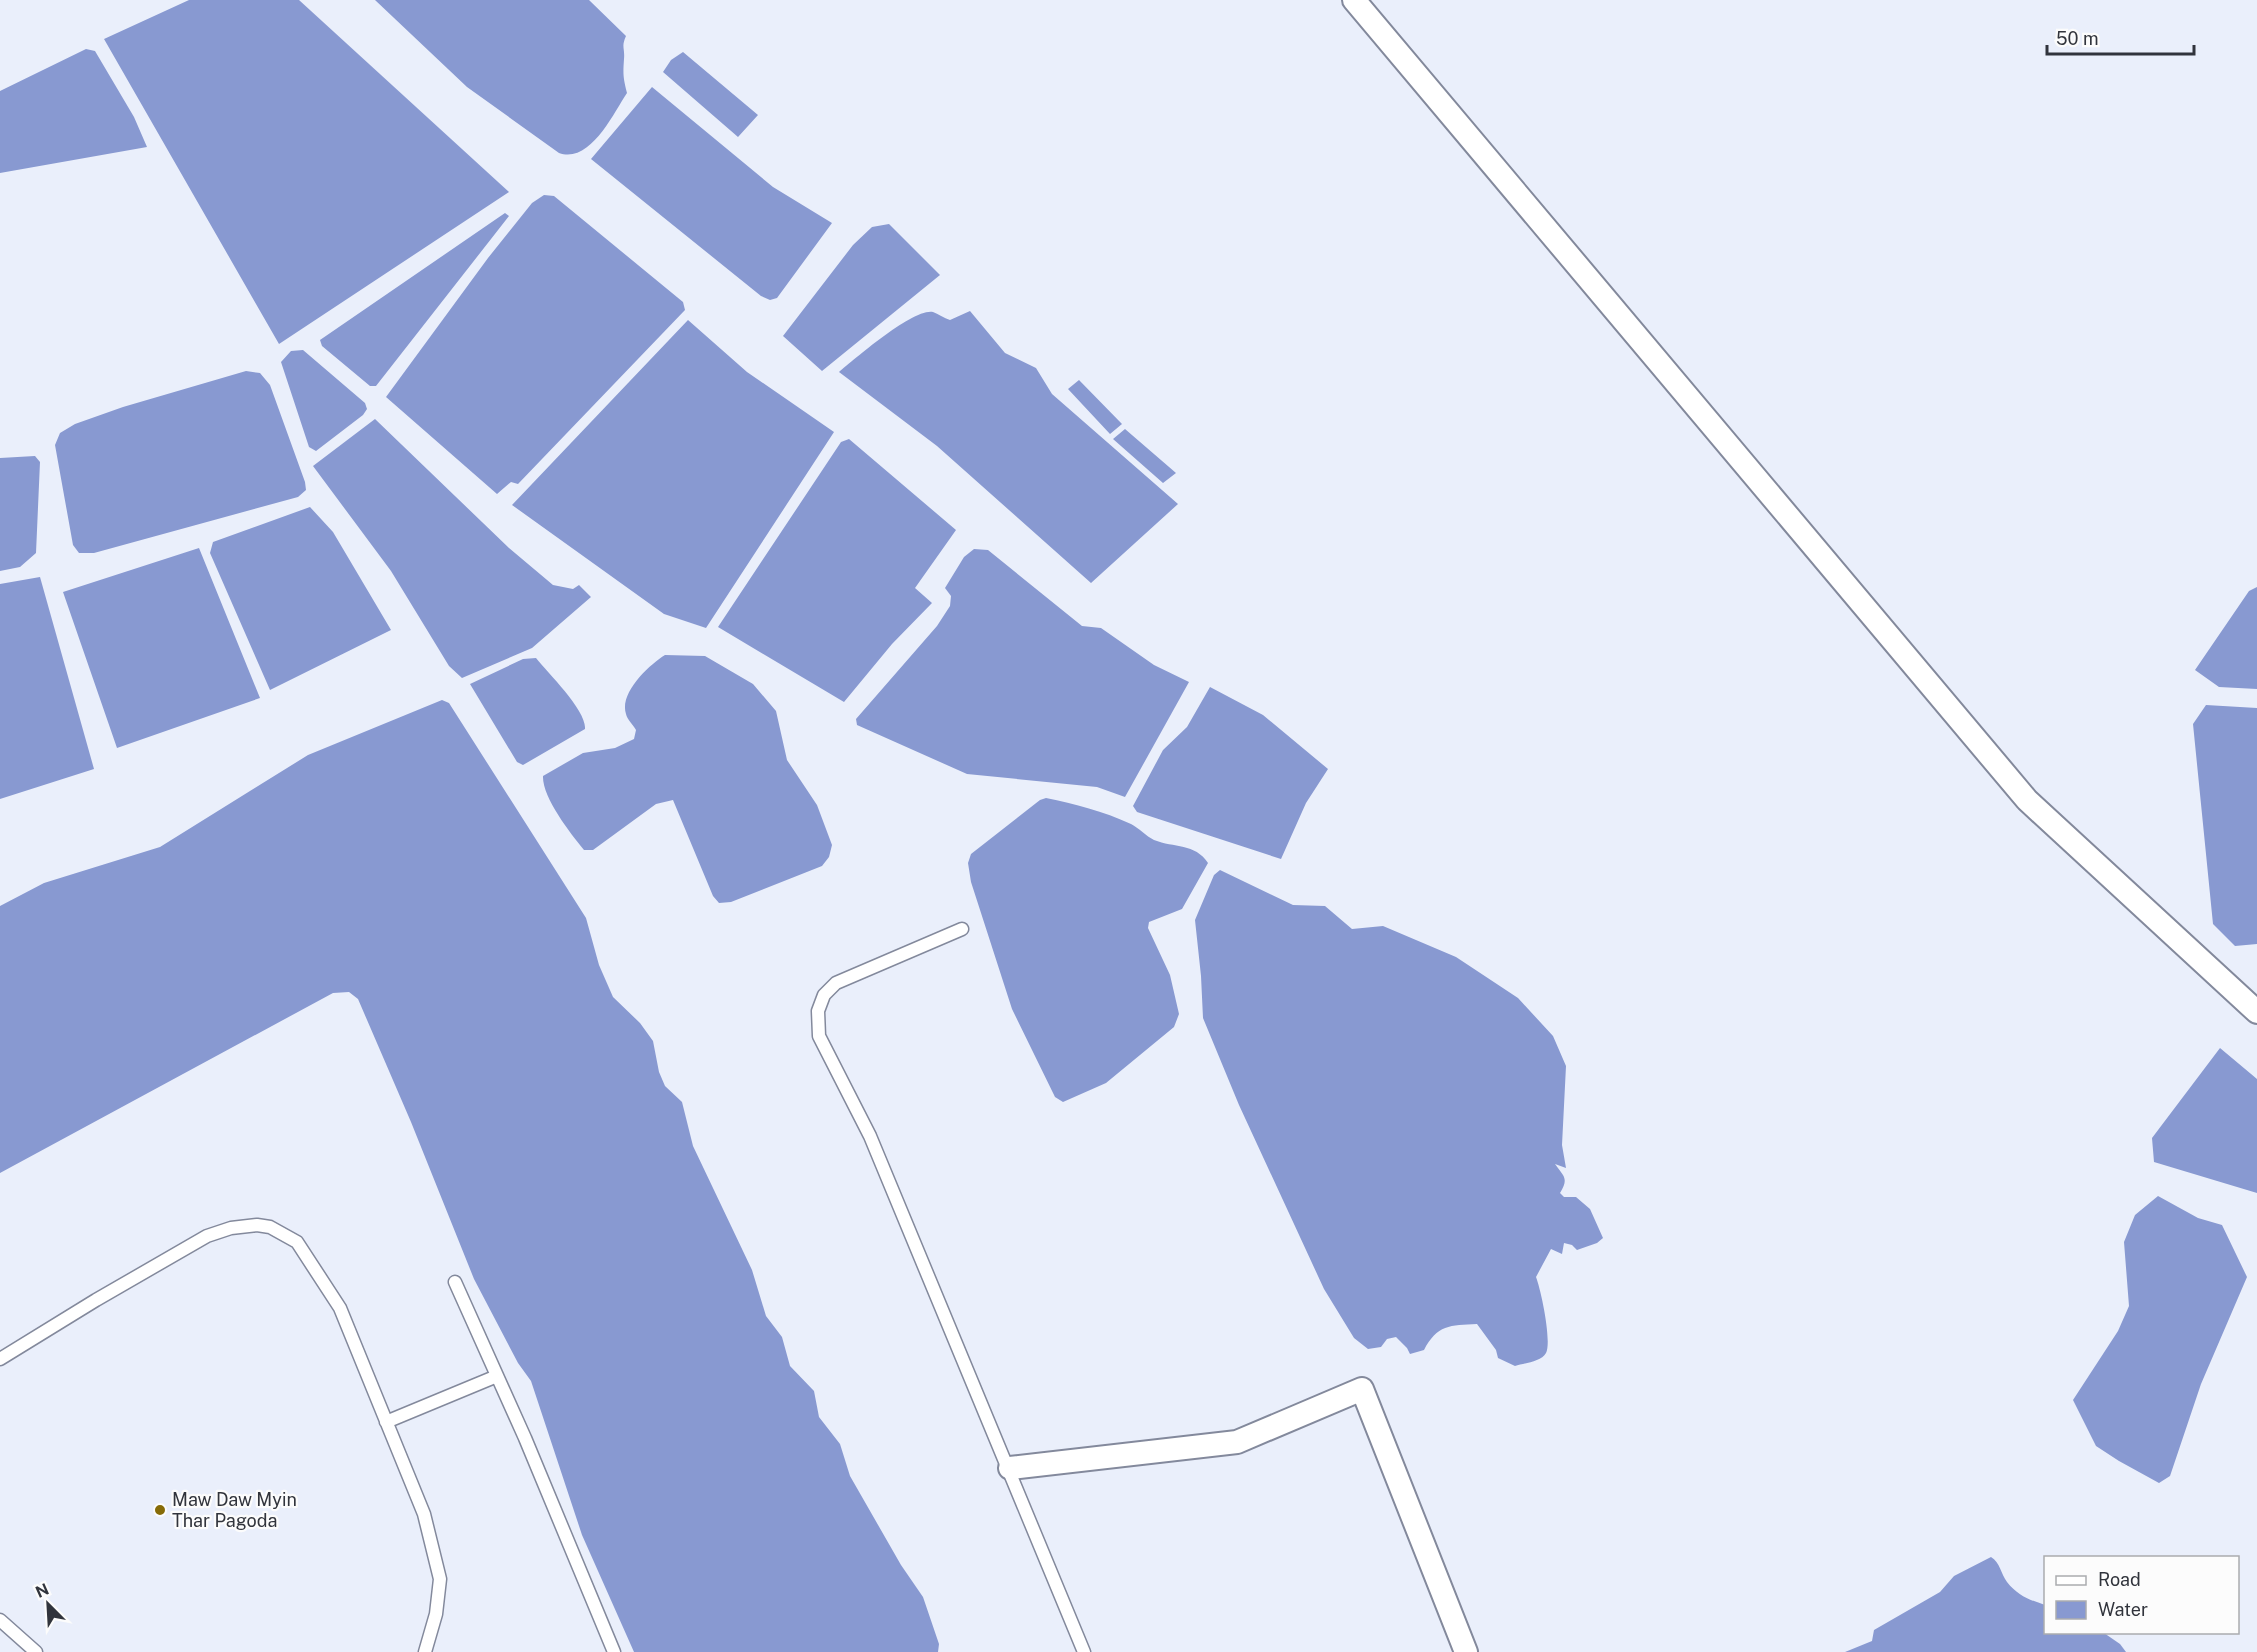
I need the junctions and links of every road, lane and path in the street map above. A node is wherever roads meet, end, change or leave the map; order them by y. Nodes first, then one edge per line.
1 (1354, 0) edge
2 (962, 929) dead end
3 (2257, 1012) edge
4 (455, 1282) dead end
5 (0, 1359) edge
6 (497, 1376) junction
7 (387, 1422) junction
8 (1010, 1468) junction
9 (0, 1620) edge
10 (36, 1652) edge
11 (425, 1652) edge
12 (614, 1652) edge
13 (1084, 1652) edge
14 (1466, 1652) edge

1 - 3 street
2 - 8 lane
4 - 6 lane
5 - 7 lane
6 - 7 lane
6 - 12 lane
7 - 11 lane
8 - 13 lane
8 - 14 street
9 - 10 lane

